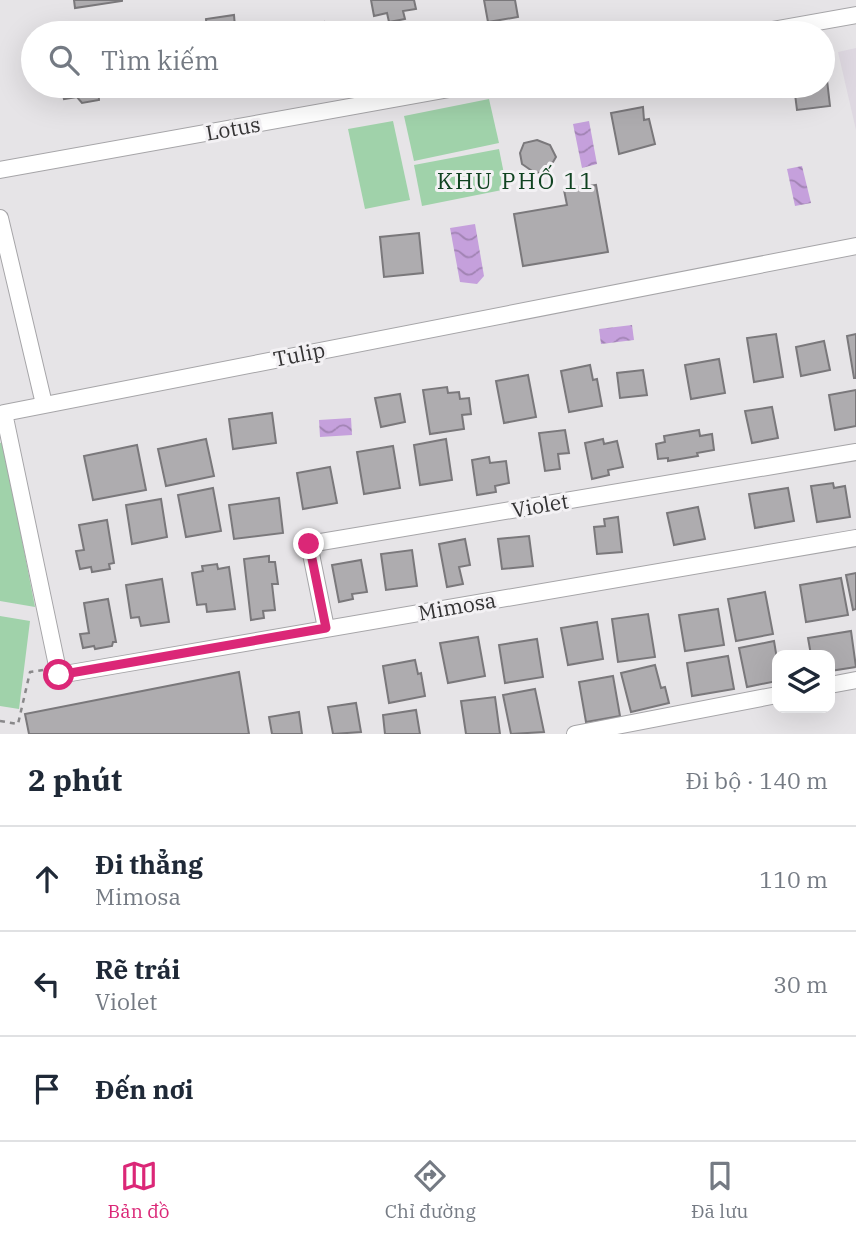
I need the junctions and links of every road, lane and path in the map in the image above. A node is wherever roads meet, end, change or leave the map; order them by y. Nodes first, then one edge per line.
1 (856, 15) edge
2 (823, 21) edge
3 (399, 98) edge
4 (0, 170) edge
5 (0, 218) edge
6 (856, 246) edge
7 (44, 404) junction
8 (856, 452) edge
9 (856, 538) edge
10 (326, 628) junction
11 (58, 671) junction
12 (856, 680) edge
13 (835, 684) edge
14 (772, 696) edge
15 (0, 721) edge
16 (582, 733) edge

1 - 2 street
3 - 4 street, Lotus
5 - 7 street
6 - 7 street, Tulip
7 - 11 street, Tulip
8 - 10 street, Violet
9 - 10 street, Mimosa
10 - 11 street, Mimosa
11 - 15 path
12 - 13 street
14 - 16 street

